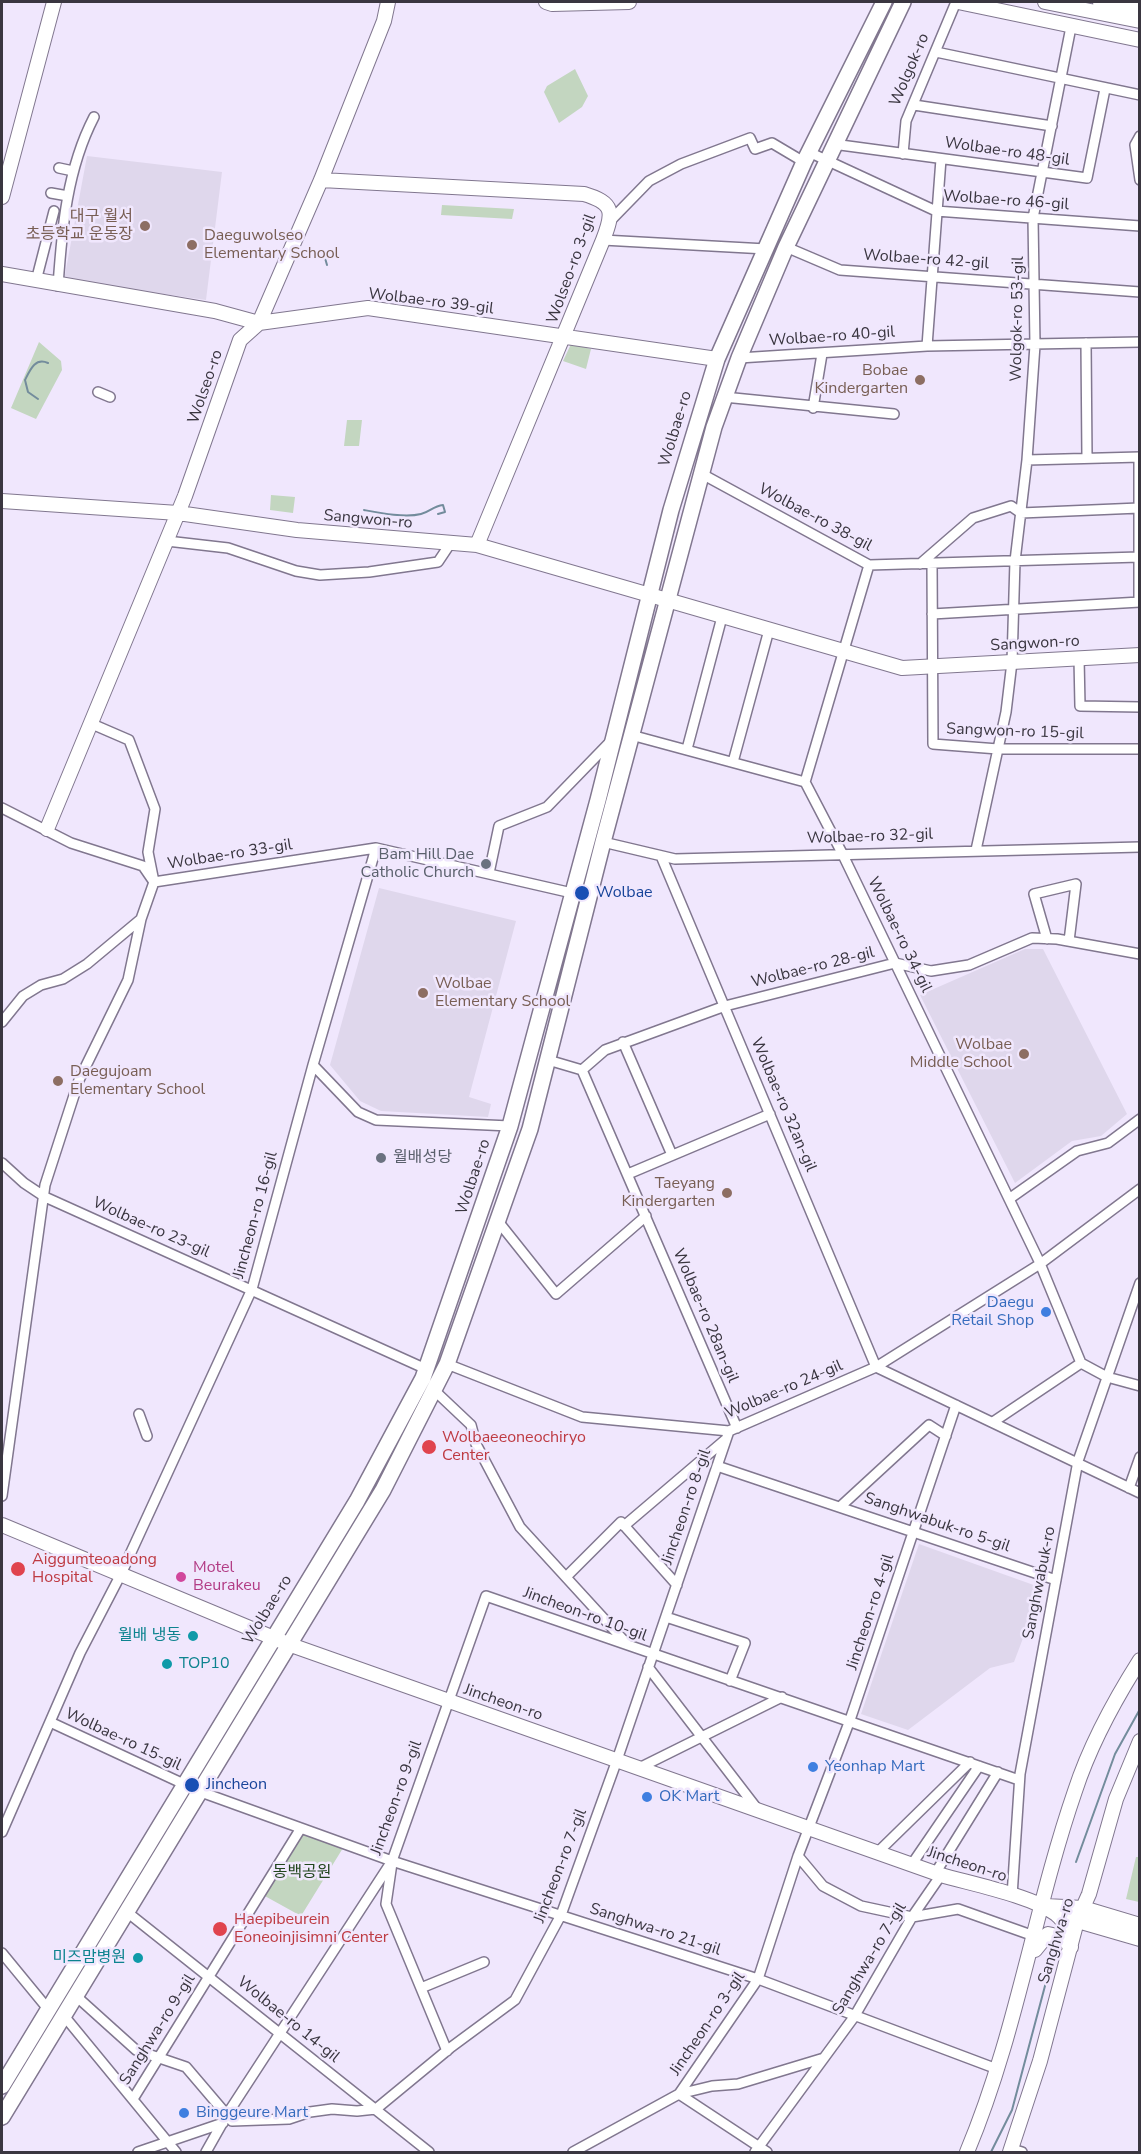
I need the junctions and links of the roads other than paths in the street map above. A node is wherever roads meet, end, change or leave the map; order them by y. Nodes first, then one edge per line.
1 (54, 2) edge
2 (388, 2) edge
3 (546, 2) edge
4 (629, 2) edge
5 (884, 2) edge
6 (903, 2) edge
7 (957, 2) edge
8 (989, 2) edge
9 (1045, 2) edge
10 (1112, 10) edge
11 (1140, 10) edge
12 (1140, 21) edge
13 (1071, 27) junction
14 (1140, 32) edge
15 (1140, 40) edge
16 (936, 52) junction
17 (1061, 79) junction
18 (1105, 88) junction
19 (1140, 95) edge
20 (914, 105) junction
21 (94, 117) dead end
22 (1052, 126) junction
23 (1140, 136) edge
24 (833, 144) junction
25 (903, 154) junction
26 (808, 157) junction
27 (941, 159) junction
28 (826, 160) junction
29 (59, 168) dead end
30 (73, 171) junction
31 (1042, 173) junction
32 (321, 180) junction
33 (1140, 180) edge
34 (51, 193) dead end
35 (68, 196) junction
36 (2, 197) edge
37 (54, 211) dead end
38 (936, 211) junction
39 (1033, 218) junction
40 (611, 220) junction
41 (1140, 226) edge
42 (603, 240) junction
43 (786, 247) junction
44 (766, 249) junction
45 (2, 274) edge
46 (931, 275) junction
47 (36, 281) junction
48 (1034, 284) junction
49 (58, 286) junction
50 (1140, 292) edge
51 (259, 323) junction
52 (565, 335) junction
53 (1140, 342) edge
54 (1086, 343) junction
55 (1035, 345) junction
56 (927, 346) junction
57 (822, 354) junction
58 (717, 358) junction
59 (739, 358) junction
60 (98, 392) dead end
61 (110, 397) dead end
62 (724, 397) junction
63 (813, 408) junction
64 (894, 414) dead end
65 (1139, 457) edge
66 (1087, 458) junction
67 (1027, 460) junction
68 (702, 474) junction
69 (2, 501) edge
70 (1139, 508) edge
71 (178, 513) junction
72 (1021, 513) junction
73 (167, 541) junction
74 (450, 544) junction
75 (477, 545) junction
76 (1139, 557) edge
77 (1016, 561) junction
78 (932, 563) junction
79 (920, 564) junction
80 (869, 565) junction
81 (651, 596) junction
82 (667, 602) junction
83 (1139, 602) edge
84 (1014, 609) junction
85 (932, 614) junction
86 (722, 617) junction
87 (769, 630) junction
88 (845, 652) junction
89 (1140, 655) edge
90 (1079, 658) junction
91 (1012, 662) junction
92 (932, 666) junction
93 (1140, 707) edge
94 (92, 724) junction
95 (632, 735) junction
96 (614, 738) junction
97 (687, 749) junction
98 (998, 749) junction
99 (1140, 749) edge
100 (733, 762) junction
101 (805, 782) junction
102 (2, 808) edge
103 (47, 829) junction
104 (603, 842) junction
105 (1140, 847) edge
106 (376, 848) junction
107 (976, 850) junction
108 (843, 853) junction
109 (661, 856) junction
110 (489, 873) junction
111 (154, 882) junction
112 (572, 893) junction
113 (141, 918) junction
114 (1047, 939) junction
115 (1069, 941) junction
116 (1140, 954) edge
117 (895, 963) junction
118 (725, 1005) junction
119 (2, 1022) edge
120 (623, 1042) junction
121 (548, 1060) junction
122 (313, 1065) junction
123 (582, 1070) junction
124 (770, 1114) junction
125 (1140, 1119) edge
126 (510, 1126) junction
127 (672, 1155) junction
128 (2, 1163) edge
129 (628, 1174) junction
130 (1140, 1190) edge
131 (45, 1197) junction
132 (1009, 1199) junction
133 (646, 1216) junction
134 (496, 1220) junction
135 (1040, 1264) junction
136 (1140, 1283) edge
137 (252, 1289) junction
138 (1081, 1363) junction
139 (447, 1364) junction
140 (876, 1367) junction
141 (426, 1369) junction
142 (1107, 1377) junction
143 (1140, 1386) edge
144 (435, 1391) junction
145 (956, 1405) junction
146 (139, 1414) dead end
147 (993, 1422) junction
148 (731, 1432) junction
149 (147, 1436) dead end
150 (946, 1436) junction
151 (1140, 1457) edge
152 (1078, 1461) junction
153 (717, 1466) junction
154 (1129, 1488) junction
155 (1140, 1493) edge
156 (2, 1496) edge
157 (841, 1506) junction
158 (623, 1524) junction
159 (2, 1525) edge
160 (914, 1530) junction
161 (121, 1574) junction
162 (566, 1577) junction
163 (1056, 1580) junction
164 (677, 1585) junction
165 (666, 1617) junction
166 (272, 1638) junction
167 (288, 1644) junction
168 (628, 1646) junction
169 (652, 1655) junction
170 (1140, 1660) edge
171 (648, 1667) junction
172 (730, 1681) junction
173 (782, 1698) junction
174 (448, 1701) junction
175 (850, 1720) junction
176 (50, 1722) junction
177 (701, 1738) junction
178 (1140, 1741) edge
179 (617, 1760) junction
180 (975, 1764) junction
181 (641, 1767) junction
182 (998, 1772) junction
183 (1019, 1780) junction
184 (183, 1785) junction
185 (201, 1792) junction
186 (759, 1810) junction
187 (301, 1828) junction
188 (809, 1828) junction
189 (2, 1832) edge
190 (878, 1852) junction
191 (798, 1856) junction
192 (392, 1861) junction
193 (912, 1864) junction
194 (938, 1874) junction
195 (1012, 1896) junction
196 (1041, 1906) junction
197 (127, 1912) junction
198 (561, 1915) junction
199 (1057, 1915) junction
200 (1080, 1915) junction
201 (912, 1917) junction
202 (1140, 1925) edge
203 (1034, 1936) junction
204 (1140, 1940) edge
205 (1071, 1947) junction
206 (2, 1953) edge
207 (484, 1962) dead end
208 (1027, 1966) junction
209 (209, 1977) junction
210 (758, 1979) junction
211 (421, 1988) junction
212 (76, 1996) junction
213 (48, 2009) junction
214 (65, 2017) junction
215 (854, 2017) junction
216 (279, 2034) junction
217 (447, 2051) junction
218 (159, 2058) junction
219 (824, 2058) junction
220 (997, 2069) junction
221 (2, 2086) edge
222 (679, 2094) junction
223 (133, 2099) junction
224 (376, 2109) junction
225 (228, 2113) junction
226 (2, 2117) edge
227 (223, 2123) junction
228 (168, 2143) junction
229 (760, 2151) edge
230 (1015, 2151) edge
231 (138, 2152) edge
232 (176, 2152) edge
233 (207, 2152) edge
234 (429, 2152) edge
235 (575, 2152) edge
236 (967, 2152) edge

1 - 36 street
2 - 32 street, Wolseo-ro
3 - 4 street
5 - 26 main road, Wolbae-ro
6 - 24 main road
7 - 13 street
7 - 16 street, Wolgok-ro
8 - 10 street
9 - 10 street
10 - 11 street
10 - 12 street
10 - 14 street
13 - 15 street
13 - 17 street, Wolgok-ro 53-gil
16 - 17 street
16 - 20 street, Wolgok-ro
17 - 18 street
17 - 22 street, Wolgok-ro 53-gil
18 - 19 street
18 - 31 street, Wolbae-ro 48-gil
20 - 22 street
20 - 25 street, Wolgok-ro
21 - 30 street
22 - 31 street, Wolgok-ro 53-gil
23 - 33 street
24 - 25 street, Wolbae-ro 48-gil
24 - 28 main road
25 - 27 street, Wolbae-ro 48-gil
26 - 28 street, Wolbae-ro 46-gil
26 - 40 street, Wolbae-ro 46-gil
26 - 44 main road, Wolbae-ro
27 - 31 street, Wolbae-ro 48-gil
27 - 38 street
28 - 38 street, Wolbae-ro 46-gil
28 - 43 main road
29 - 30 street
30 - 35 street
31 - 39 street, Wolgok-ro 53-gil
32 - 40 street, Wolseo-ro 3-gil
32 - 51 street, Wolseo-ro
34 - 35 street
35 - 49 street
37 - 47 street
38 - 39 street, Wolbae-ro 46-gil
38 - 46 street
39 - 41 street, Wolbae-ro 46-gil
39 - 48 street, Wolgok-ro 53-gil
40 - 42 street, Wolseo-ro 3-gil
42 - 44 street
42 - 52 street, Wolseo-ro 3-gil
43 - 46 street, Wolbae-ro 42-gil
43 - 59 main road
44 - 58 main road, Wolbae-ro
45 - 47 street, Wolbae-ro 39-gil
46 - 48 street, Wolbae-ro 42-gil
46 - 56 street
47 - 49 street, Wolbae-ro 39-gil
48 - 50 street, Wolbae-ro 42-gil
48 - 55 street, Wolgok-ro 53-gil
49 - 51 street, Wolbae-ro 39-gil
51 - 52 street, Wolbae-ro 39-gil
51 - 71 street, Wolseo-ro
52 - 58 street, Wolbae-ro 39-gil
52 - 75 street, Wolseo-ro 3-gil
53 - 54 street, Wolbae-ro 40-gil
54 - 55 street, Wolbae-ro 40-gil
54 - 66 street
55 - 56 street, Wolbae-ro 40-gil
55 - 67 street, Wolgok-ro 53-gil
56 - 57 street, Wolbae-ro 40-gil
57 - 59 street, Wolbae-ro 40-gil
57 - 63 street
58 - 81 main road, Wolbae-ro
59 - 62 main road
60 - 61 street
62 - 63 street
62 - 68 main road
63 - 64 street
65 - 66 street
65 - 70 street
66 - 67 street
67 - 72 street, Wolgok-ro 53-gil
68 - 80 street, Wolbae-ro 38-gil
68 - 82 main road
69 - 71 street, Sangwon-ro
70 - 72 street
70 - 76 street
71 - 73 street, Wolseo-ro
71 - 74 street, Sangwon-ro
72 - 77 street, Wolgok-ro 53-gil
72 - 79 street
73 - 74 street
73 - 94 street, Wolseo-ro
74 - 75 street, Sangwon-ro
75 - 81 street, Sangwon-ro
76 - 77 street
76 - 83 street
77 - 78 street, Wolbae-ro 38-gil
77 - 84 street, Wolgok-ro 53-gil
78 - 79 street, Wolbae-ro 38-gil
78 - 85 street
79 - 80 street, Wolbae-ro 38-gil
80 - 88 street
81 - 82 street, Sangwon-ro
81 - 96 main road, Wolbae-ro
82 - 86 street, Sangwon-ro
82 - 95 main road
83 - 84 street
84 - 85 street
84 - 91 street, Wolgok-ro 53-gil
85 - 92 street
86 - 87 street, Sangwon-ro
86 - 97 street
87 - 88 street, Sangwon-ro
87 - 100 street
88 - 92 street, Sangwon-ro
88 - 101 street
89 - 90 street, Sangwon-ro
90 - 91 street, Sangwon-ro
90 - 93 street
91 - 92 street, Sangwon-ro
91 - 98 street, Wolgok-ro 53-gil
92 - 98 street, Sangwon-ro 15-gil
94 - 103 street, Wolseo-ro
94 - 111 street
95 - 97 street
95 - 104 main road
96 - 110 street
96 - 112 main road, Wolbae-ro
97 - 100 street
98 - 99 street, Sangwon-ro 15-gil
98 - 107 street, Wolgok-ro 53-gil
100 - 101 street
101 - 108 street, Wolbae-ro 34-gil
102 - 103 street, Wolbae-ro 33-gil
103 - 111 street, Wolbae-ro 33-gil
104 - 109 street, Wolbae-ro 32-gil
104 - 121 main road
105 - 107 street, Wolbae-ro 32-gil
106 - 110 street
106 - 111 street, Wolbae-ro 33-gil
106 - 122 street, Jincheon-ro 16-gil
107 - 108 street, Wolbae-ro 32-gil
108 - 109 street, Wolbae-ro 32-gil
108 - 117 street, Wolbae-ro 34-gil
109 - 118 street, Wolbae-ro 32an-gil
110 - 112 street
111 - 113 street
112 - 126 main road, Wolbae-ro
113 - 119 street
113 - 131 street
114 - 115 street, Wolbae-ro 28-gil
114 - 115 street
114 - 117 street, Wolbae-ro 28-gil
115 - 116 street, Wolbae-ro 28-gil
117 - 118 street, Wolbae-ro 28-gil
117 - 132 street, Wolbae-ro 34-gil
118 - 120 street, Wolbae-ro 28-gil
118 - 124 street, Wolbae-ro 32an-gil
120 - 123 street, Wolbae-ro 28-gil
120 - 127 street
121 - 123 street
121 - 134 main road
122 - 126 street, Wolbae-ro
122 - 137 street, Jincheon-ro 16-gil
123 - 129 street, Wolbae-ro 28an-gil
124 - 127 street
124 - 140 street, Wolbae-ro 32an-gil
125 - 132 street
126 - 141 main road, Wolbae-ro
127 - 129 street
128 - 131 street, Wolbae-ro 23-gil
129 - 133 street, Wolbae-ro 28an-gil
130 - 135 street, Wolbae-ro 24-gil
131 - 137 street, Wolbae-ro 23-gil
131 - 156 street
132 - 135 street, Wolbae-ro 34-gil
133 - 134 street
133 - 148 street, Wolbae-ro 28an-gil
134 - 139 main road
135 - 138 street
135 - 140 street, Wolbae-ro 24-gil
136 - 142 street, Sanghwabuk-ro
137 - 141 street, Wolbae-ro 23-gil
137 - 161 street, Jincheon-ro 16-gil
138 - 142 street
138 - 147 street
139 - 144 main road
139 - 148 street, Wolbae-ro 24-gil
140 - 145 street
140 - 148 street, Wolbae-ro 24-gil
141 - 166 main road, Wolbae-ro
142 - 143 street
142 - 152 street, Sanghwabuk-ro
144 - 162 street
144 - 167 main road
145 - 147 street
145 - 150 street, Jincheon-ro 4-gil
146 - 149 street
147 - 152 street
148 - 153 street, Jincheon-ro 8-gil
148 - 158 street, Jincheon-ro 8-gil
150 - 157 street, Sanghwabuk-ro 5-gil
150 - 160 street, Jincheon-ro 4-gil
151 - 154 street
152 - 154 street
152 - 163 street, Sanghwabuk-ro
153 - 157 street, Sanghwabuk-ro 5-gil
153 - 164 street, Jincheon-ro 8-gil
154 - 155 street
157 - 160 street, Sanghwabuk-ro 5-gil
158 - 162 street
158 - 164 street, Jincheon-ro 8-gil
159 - 161 street, Jincheon-ro
160 - 163 street, Sanghwabuk-ro 5-gil
160 - 175 street, Jincheon-ro 4-gil
161 - 166 street, Jincheon-ro
161 - 176 street
162 - 168 street
163 - 183 street, Sanghwabuk-ro
164 - 165 street, Jincheon-ro 8-gil
165 - 169 street, Jincheon-ro 8-gil
165 - 172 street
166 - 167 street, Jincheon-ro
166 - 184 main road, Wolbae-ro
167 - 174 street, Jincheon-ro
167 - 185 main road
168 - 169 street, Jincheon-ro 10-gil
168 - 174 street, Jincheon-ro 10-gil
169 - 171 street, Jincheon-ro 8-gil
169 - 172 street, Jincheon-ro 10-gil
170 - 196 street, Sanghwa-ro
171 - 177 street
171 - 179 street, Jincheon-ro 8-gil
172 - 173 street, Jincheon-ro 10-gil
173 - 175 street, Jincheon-ro 10-gil
173 - 177 street
174 - 179 street, Jincheon-ro
174 - 192 street, Jincheon-ro 9-gil
175 - 180 street, Jincheon-ro 10-gil
175 - 188 street, Jincheon-ro 4-gil
176 - 184 street, Wolbae-ro 15-gil
176 - 189 street
177 - 181 street
177 - 186 street
178 - 200 street, Sanghwa-ro
179 - 181 street, Jincheon-ro
179 - 198 street, Jincheon-ro 7-gil
180 - 182 street, Jincheon-ro 10-gil
180 - 190 street
180 - 193 street
181 - 186 street, Jincheon-ro
182 - 183 street, Jincheon-ro 10-gil
182 - 194 street
183 - 195 street, Sanghwabuk-ro
184 - 185 street, Sanghwa-ro 21-gil
184 - 213 main road, Wolbae-ro
185 - 187 street, Sanghwa-ro 21-gil
185 - 197 main road
186 - 188 street, Jincheon-ro
187 - 192 street, Sanghwa-ro 21-gil
187 - 209 street
188 - 190 street, Jincheon-ro
188 - 191 street, Jincheon-ro 3-gil
190 - 193 street, Jincheon-ro
191 - 201 street
191 - 210 street, Jincheon-ro 3-gil
192 - 198 street, Sanghwa-ro 21-gil
192 - 211 street
192 - 216 street, Jincheon-ro 9-gil
193 - 194 street, Jincheon-ro
194 - 195 street, Jincheon-ro
194 - 201 street, Sanghwa-ro 7-gil
195 - 196 street, Jincheon-ro
196 - 199 street
196 - 200 street
196 - 203 street, Sanghwa-ro
197 - 209 street, Wolbae-ro 14-gil
197 - 212 main road
198 - 210 street, Sanghwa-ro 21-gil
198 - 217 street, Jincheon-ro 7-gil
199 - 200 street
199 - 205 street
200 - 202 street
200 - 204 street
200 - 205 street, Sanghwa-ro
201 - 203 street, Sanghwa-ro
201 - 215 street, Sanghwa-ro 7-gil
203 - 208 street, Sanghwa-ro
205 - 208 street
205 - 230 street, Sanghwa-ro
206 - 213 street
207 - 211 street
208 - 220 street, Sanghwa-ro
209 - 216 street, Wolbae-ro 14-gil
209 - 218 street, Sanghwa-ro 9-gil
210 - 215 street, Sanghwa-ro 21-gil
210 - 222 street, Jincheon-ro 3-gil
211 - 217 street
212 - 214 main road
212 - 218 street
213 - 221 main road, Wolbae-ro
214 - 223 street, Sanghwa-ro 9-gil
214 - 226 main road
215 - 219 street, Sanghwa-ro 7-gil
215 - 220 street, Sanghwa-ro 21-gil
216 - 224 street, Wolbae-ro 14-gil
216 - 225 street, Jincheon-ro 9-gil
217 - 224 street, Jincheon-ro 7-gil
218 - 223 street, Sanghwa-ro 9-gil
218 - 225 street
219 - 222 street
219 - 229 street, Sanghwa-ro 7-gil
220 - 236 street, Sanghwa-ro
222 - 229 street
222 - 235 street, Jincheon-ro 3-gil
223 - 228 street, Sanghwa-ro 9-gil
224 - 225 street
224 - 234 street, Wolbae-ro 14-gil
225 - 227 street, Jincheon-ro 9-gil
227 - 228 street
227 - 233 street, Jincheon-ro 9-gil
228 - 231 street
228 - 232 street, Sanghwa-ro 9-gil

